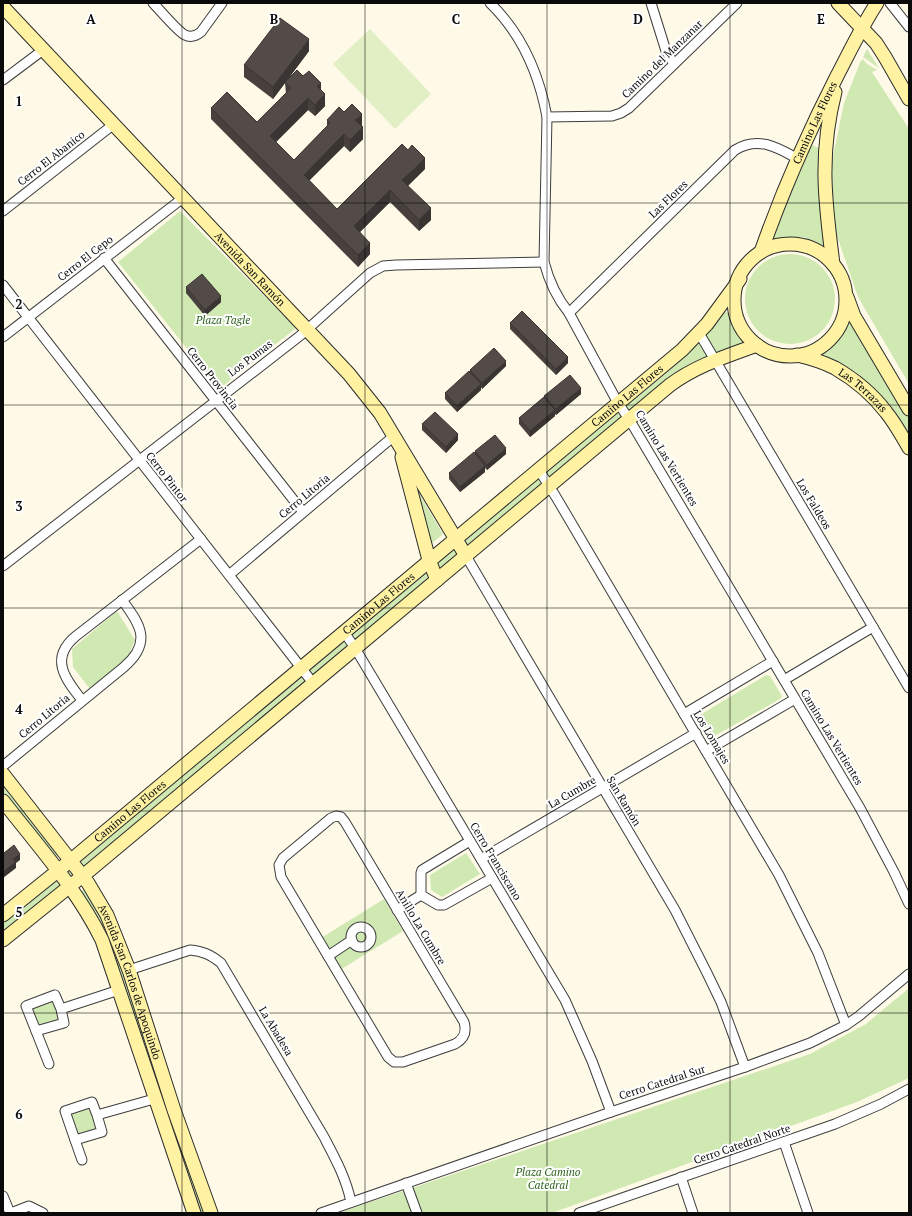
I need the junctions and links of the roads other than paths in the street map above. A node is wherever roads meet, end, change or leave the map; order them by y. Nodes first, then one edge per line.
1 (153, 3) edge
2 (222, 3) edge
3 (490, 3) edge
4 (650, 3) edge
5 (737, 3) edge
6 (838, 3) edge
7 (877, 3) edge
8 (890, 3) edge
9 (3, 7) edge
10 (909, 27) edge
11 (862, 28) junction
12 (43, 50) junction
13 (844, 61) junction
14 (674, 64) junction
15 (3, 80) edge
16 (909, 99) edge
17 (547, 117) junction
18 (114, 124) junction
19 (798, 159) junction
20 (183, 198) junction
21 (3, 211) edge
22 (761, 252) junction
23 (104, 258) junction
24 (544, 262) junction
25 (833, 264) junction
26 (740, 279) junction
27 (3, 285) edge
28 (845, 291) junction
29 (569, 313) junction
30 (28, 318) junction
31 (306, 330) junction
32 (699, 333) junction
33 (3, 338) edge
34 (757, 345) junction
35 (797, 355) junction
36 (715, 360) junction
37 (216, 400) junction
38 (618, 403) junction
39 (909, 409) edge
40 (630, 419) junction
41 (396, 440) junction
42 (909, 448) edge
43 (139, 460) junction
44 (539, 470) junction
45 (549, 485) junction
46 (304, 512) junction
47 (456, 538) junction
48 (201, 539) junction
49 (466, 556) junction
50 (429, 560) junction
51 (3, 566) edge
52 (229, 575) junction
53 (437, 580) junction
54 (122, 600) junction
55 (873, 627) junction
56 (344, 632) junction
57 (355, 648) junction
58 (773, 661) junction
59 (301, 668) junction
60 (784, 680) junction
61 (313, 683) junction
62 (909, 688) edge
63 (796, 699) junction
64 (82, 700) junction
65 (684, 714) junction
66 (696, 733) junction
67 (706, 751) junction
68 (3, 766) edge
69 (3, 774) edge
70 (602, 788) junction
71 (3, 801) edge
72 (470, 841) junction
73 (481, 859) junction
74 (70, 861) junction
75 (58, 871) junction
76 (83, 876) junction
77 (492, 878) junction
78 (70, 886) junction
79 (421, 895) junction
80 (909, 904) edge
81 (397, 910) junction
82 (3, 915) edge
83 (3, 940) edge
84 (352, 940) dead end
85 (328, 956) junction
86 (129, 970) junction
87 (909, 974) edge
88 (119, 990) junction
89 (61, 1009) junction
90 (846, 1025) junction
91 (36, 1031) junction
92 (49, 1064) dead end
93 (745, 1067) junction
94 (909, 1089) edge
95 (154, 1099) junction
96 (610, 1112) junction
97 (97, 1115) junction
98 (75, 1140) junction
99 (784, 1142) junction
100 (82, 1160) dead end
101 (681, 1177) junction
102 (406, 1183) junction
103 (3, 1196) edge
104 (351, 1202) junction
105 (11, 1213) edge
106 (43, 1213) edge
107 (194, 1213) edge
108 (210, 1213) edge
109 (321, 1213) edge
110 (417, 1213) edge
111 (579, 1213) edge
112 (693, 1213) edge
113 (808, 1213) edge

1 - 2 street
3 - 17 street, Camino Las Vertientes
4 - 14 street
5 - 14 street, Camino del Manzanar
6 - 11 street
7 - 11 street, Camino Las Flores
8 - 10 street
9 - 12 street, Avenida San Ramón
11 - 13 street, Camino Las Flores
11 - 16 street
12 - 15 street
12 - 18 street, Avenida San Ramón
13 - 19 street, Camino Las Flores
13 - 25 street, Camino Las Flores
14 - 17 street, Camino del Manzanar
17 - 24 street, Camino Las Vertientes
18 - 20 street, Avenida San Ramón
18 - 21 street, Cerro El Abanico
19 - 22 street, Camino Las Flores
19 - 29 street, Las Flores
20 - 23 street, Cerro El Cepo
20 - 31 street, Avenida San Ramón
22 - 25 street
22 - 26 street
23 - 30 street, Cerro El Cepo
23 - 37 street, Cerro Provincia
24 - 29 street, Camino Las Vertientes
24 - 31 street, Los Pumas
25 - 28 street
26 - 32 street, Camino Las Flores
26 - 34 street
27 - 30 street, Cerro Pintor
28 - 35 street
28 - 39 street, Las Terrazas
29 - 38 street, Camino Las Vertientes
30 - 33 street, Cerro El Cepo
30 - 43 street, Cerro Pintor
31 - 37 street, Los Pumas
31 - 41 street, Avenida San Ramón
32 - 36 street, Los Faldeos
32 - 38 street, Camino Las Flores
34 - 35 street
34 - 36 street, Camino Las Flores
35 - 42 street, Las Terrazas
36 - 40 street, Camino Las Flores
36 - 55 street, Los Faldeos
37 - 43 street, Los Pumas
37 - 46 street, Cerro Provincia
38 - 40 street, Camino Las Vertientes
38 - 44 street, Camino Las Flores
40 - 45 street, Camino Las Flores
40 - 58 street, Camino Las Vertientes
41 - 46 street, Cerro Litoria
41 - 47 street, Avenida San Ramón
41 - 50 street
43 - 48 street, Cerro Pintor
43 - 51 street, Los Pumas
44 - 45 street, Los Lomajes
44 - 47 street, Camino Las Flores
45 - 49 street, Camino Las Flores
45 - 65 street, Los Lomajes
46 - 52 street, Cerro Litoria
47 - 49 street, Avenida San Ramón
47 - 50 street, Camino Las Flores
48 - 52 street, Cerro Pintor
48 - 54 street, Cerro Litoria
49 - 53 street, Camino Las Flores
49 - 70 street, San Ramón
50 - 53 street
50 - 56 street, Camino Las Flores
52 - 59 street, Cerro Pintor
53 - 57 street, Camino Las Flores
54 - 64 street, Cerro Litoria
54 - 64 street, Cerro Litoria
55 - 60 street
55 - 62 street, Los Faldeos
56 - 57 street, Cerro Franciscano
56 - 59 street, Camino Las Flores
57 - 61 street, Camino Las Flores
57 - 72 street, Cerro Franciscano
58 - 60 street, Camino Las Vertientes
58 - 65 street
59 - 61 street, Cerro Pintor
59 - 74 street, Camino Las Flores
60 - 63 street, Camino Las Vertientes
61 - 76 street, Camino Las Flores
63 - 67 street
63 - 80 street, Camino Las Vertientes
64 - 68 street, Cerro Litoria
65 - 66 street, Los Lomajes
66 - 67 street, Los Lomajes
66 - 70 street, La Cumbre
67 - 90 street, Los Lomajes
69 - 74 street, Avenida San Carlos de Apoquindo
70 - 73 street, La Cumbre
70 - 93 street, San Ramón
71 - 75 street, Avenida San Carlos de Apoquindo
72 - 73 street, Cerro Franciscano
72 - 79 street
73 - 77 street, Cerro Franciscano
74 - 75 street, Camino Las Flores
74 - 76 street, Avenida San Carlos de Apoquindo
75 - 78 street, Avenida San Carlos de Apoquindo
75 - 82 street, Camino Las Flores
76 - 78 street, Camino Las Flores
76 - 86 street, Avenida San Carlos de Apoquindo
77 - 79 street
77 - 96 street, Cerro Franciscano
78 - 83 street, Camino Las Flores
78 - 88 street, Avenida San Carlos de Apoquindo
79 - 81 street
81 - 85 street, Anillo La Cumbre
81 - 85 street, Anillo La Cumbre
84 - 85 street
86 - 104 street, La Abadesa
86 - 108 street, Avenida San Carlos de Apoquindo
87 - 90 street, Cerro Catedral Sur
88 - 89 street
88 - 95 street, Avenida San Carlos de Apoquindo
89 - 91 street
89 - 91 street
90 - 93 street, Cerro Catedral Sur
91 - 92 street
93 - 96 street, Cerro Catedral Sur
94 - 99 street, Cerro Catedral Norte
95 - 97 street
95 - 107 street, Avenida San Carlos de Apoquindo
96 - 102 street, Cerro Catedral Sur
97 - 98 street
97 - 98 street
98 - 100 street
99 - 101 street, Cerro Catedral Norte
99 - 113 street
101 - 111 street, Cerro Catedral Norte
101 - 112 street
102 - 104 street, Cerro Catedral Sur
102 - 110 street
103 - 105 street
104 - 109 street, Cerro Catedral Sur
105 - 106 street

